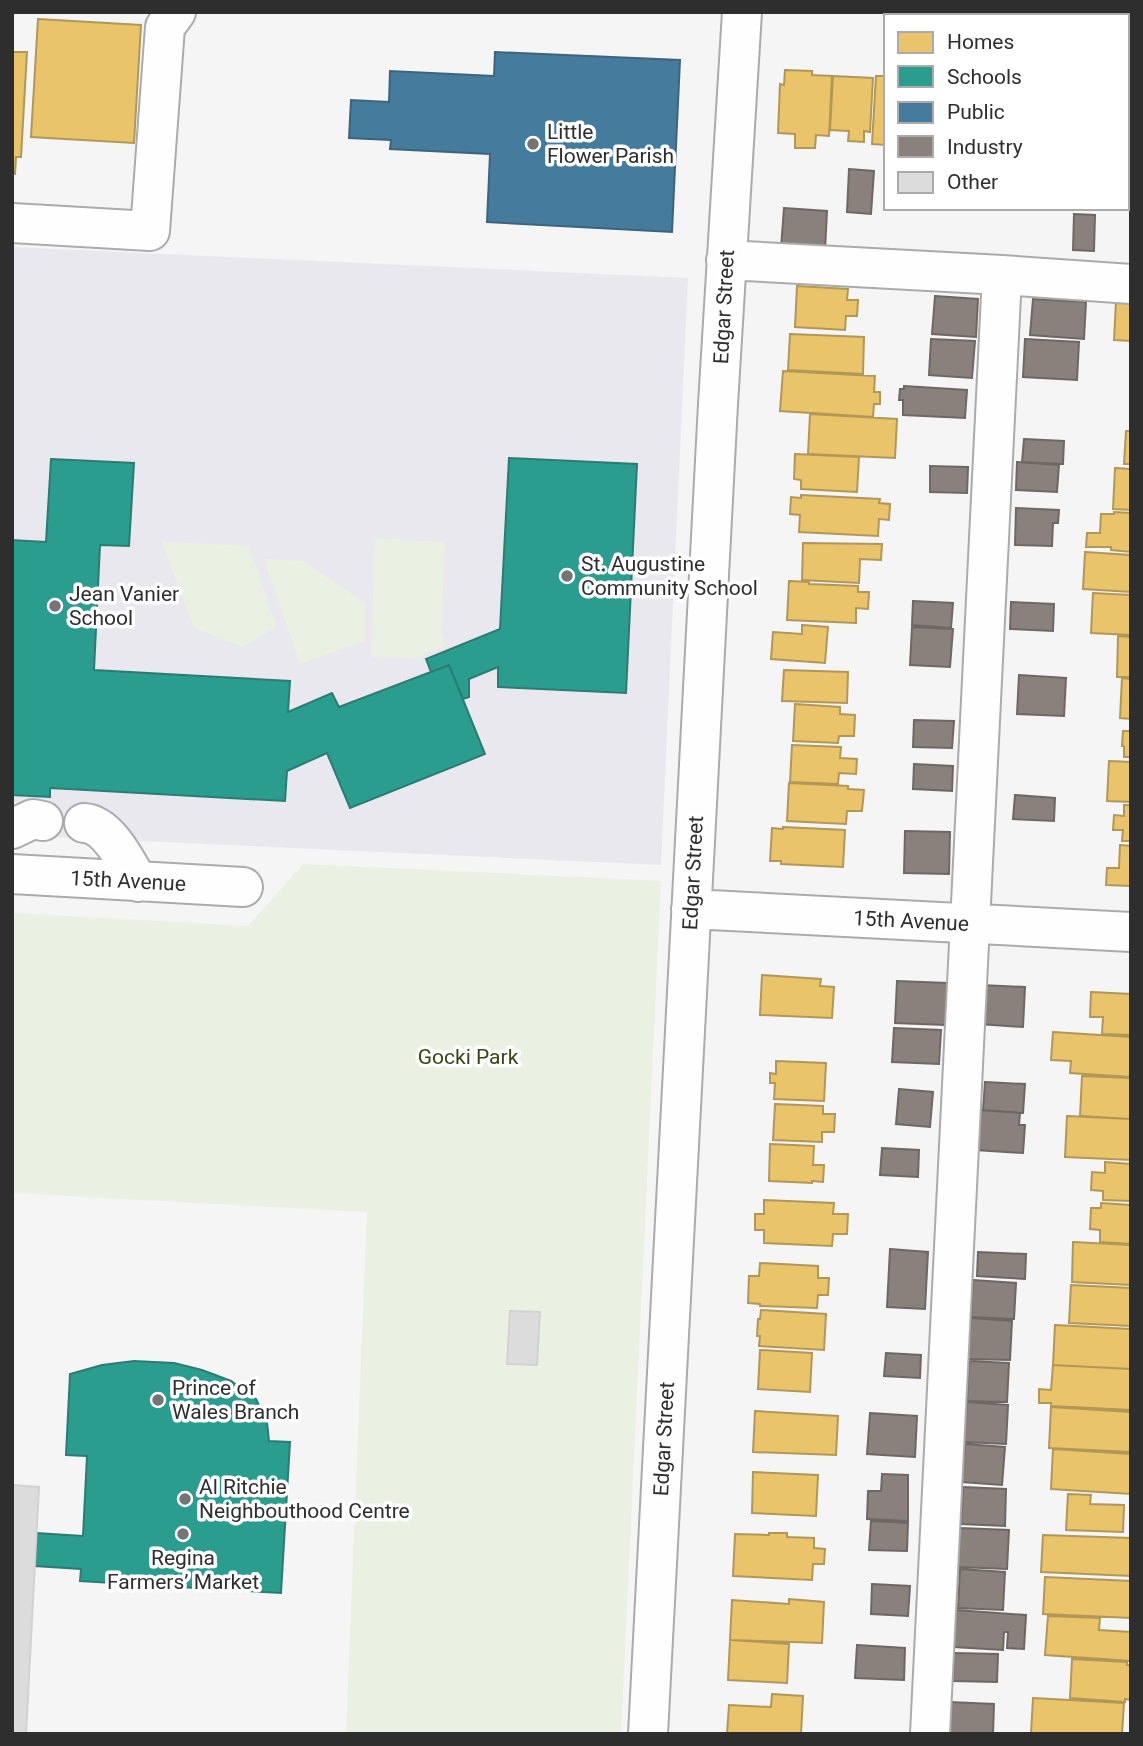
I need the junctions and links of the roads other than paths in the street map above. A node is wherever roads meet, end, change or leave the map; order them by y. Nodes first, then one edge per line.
1 (176, 12) edge
2 (742, 12) edge
3 (12, 223) edge
4 (726, 260) junction
5 (1002, 275) junction
6 (1131, 284) edge
7 (84, 823) dead end
8 (12, 874) edge
9 (138, 882) junction
10 (243, 887) dead end
11 (691, 909) junction
12 (970, 924) junction
13 (1131, 932) edge
14 (648, 1734) edge
15 (930, 1734) edge

1 - 3 street
2 - 4 street, Edgar Street
4 - 5 street
4 - 11 street, Edgar Street
5 - 6 street
5 - 12 street
7 - 9 street
8 - 9 street, 15th Avenue
9 - 10 street, 15th Avenue
11 - 12 street, 15th Avenue
11 - 14 street, Edgar Street
12 - 13 street, 15th Avenue
12 - 15 street

